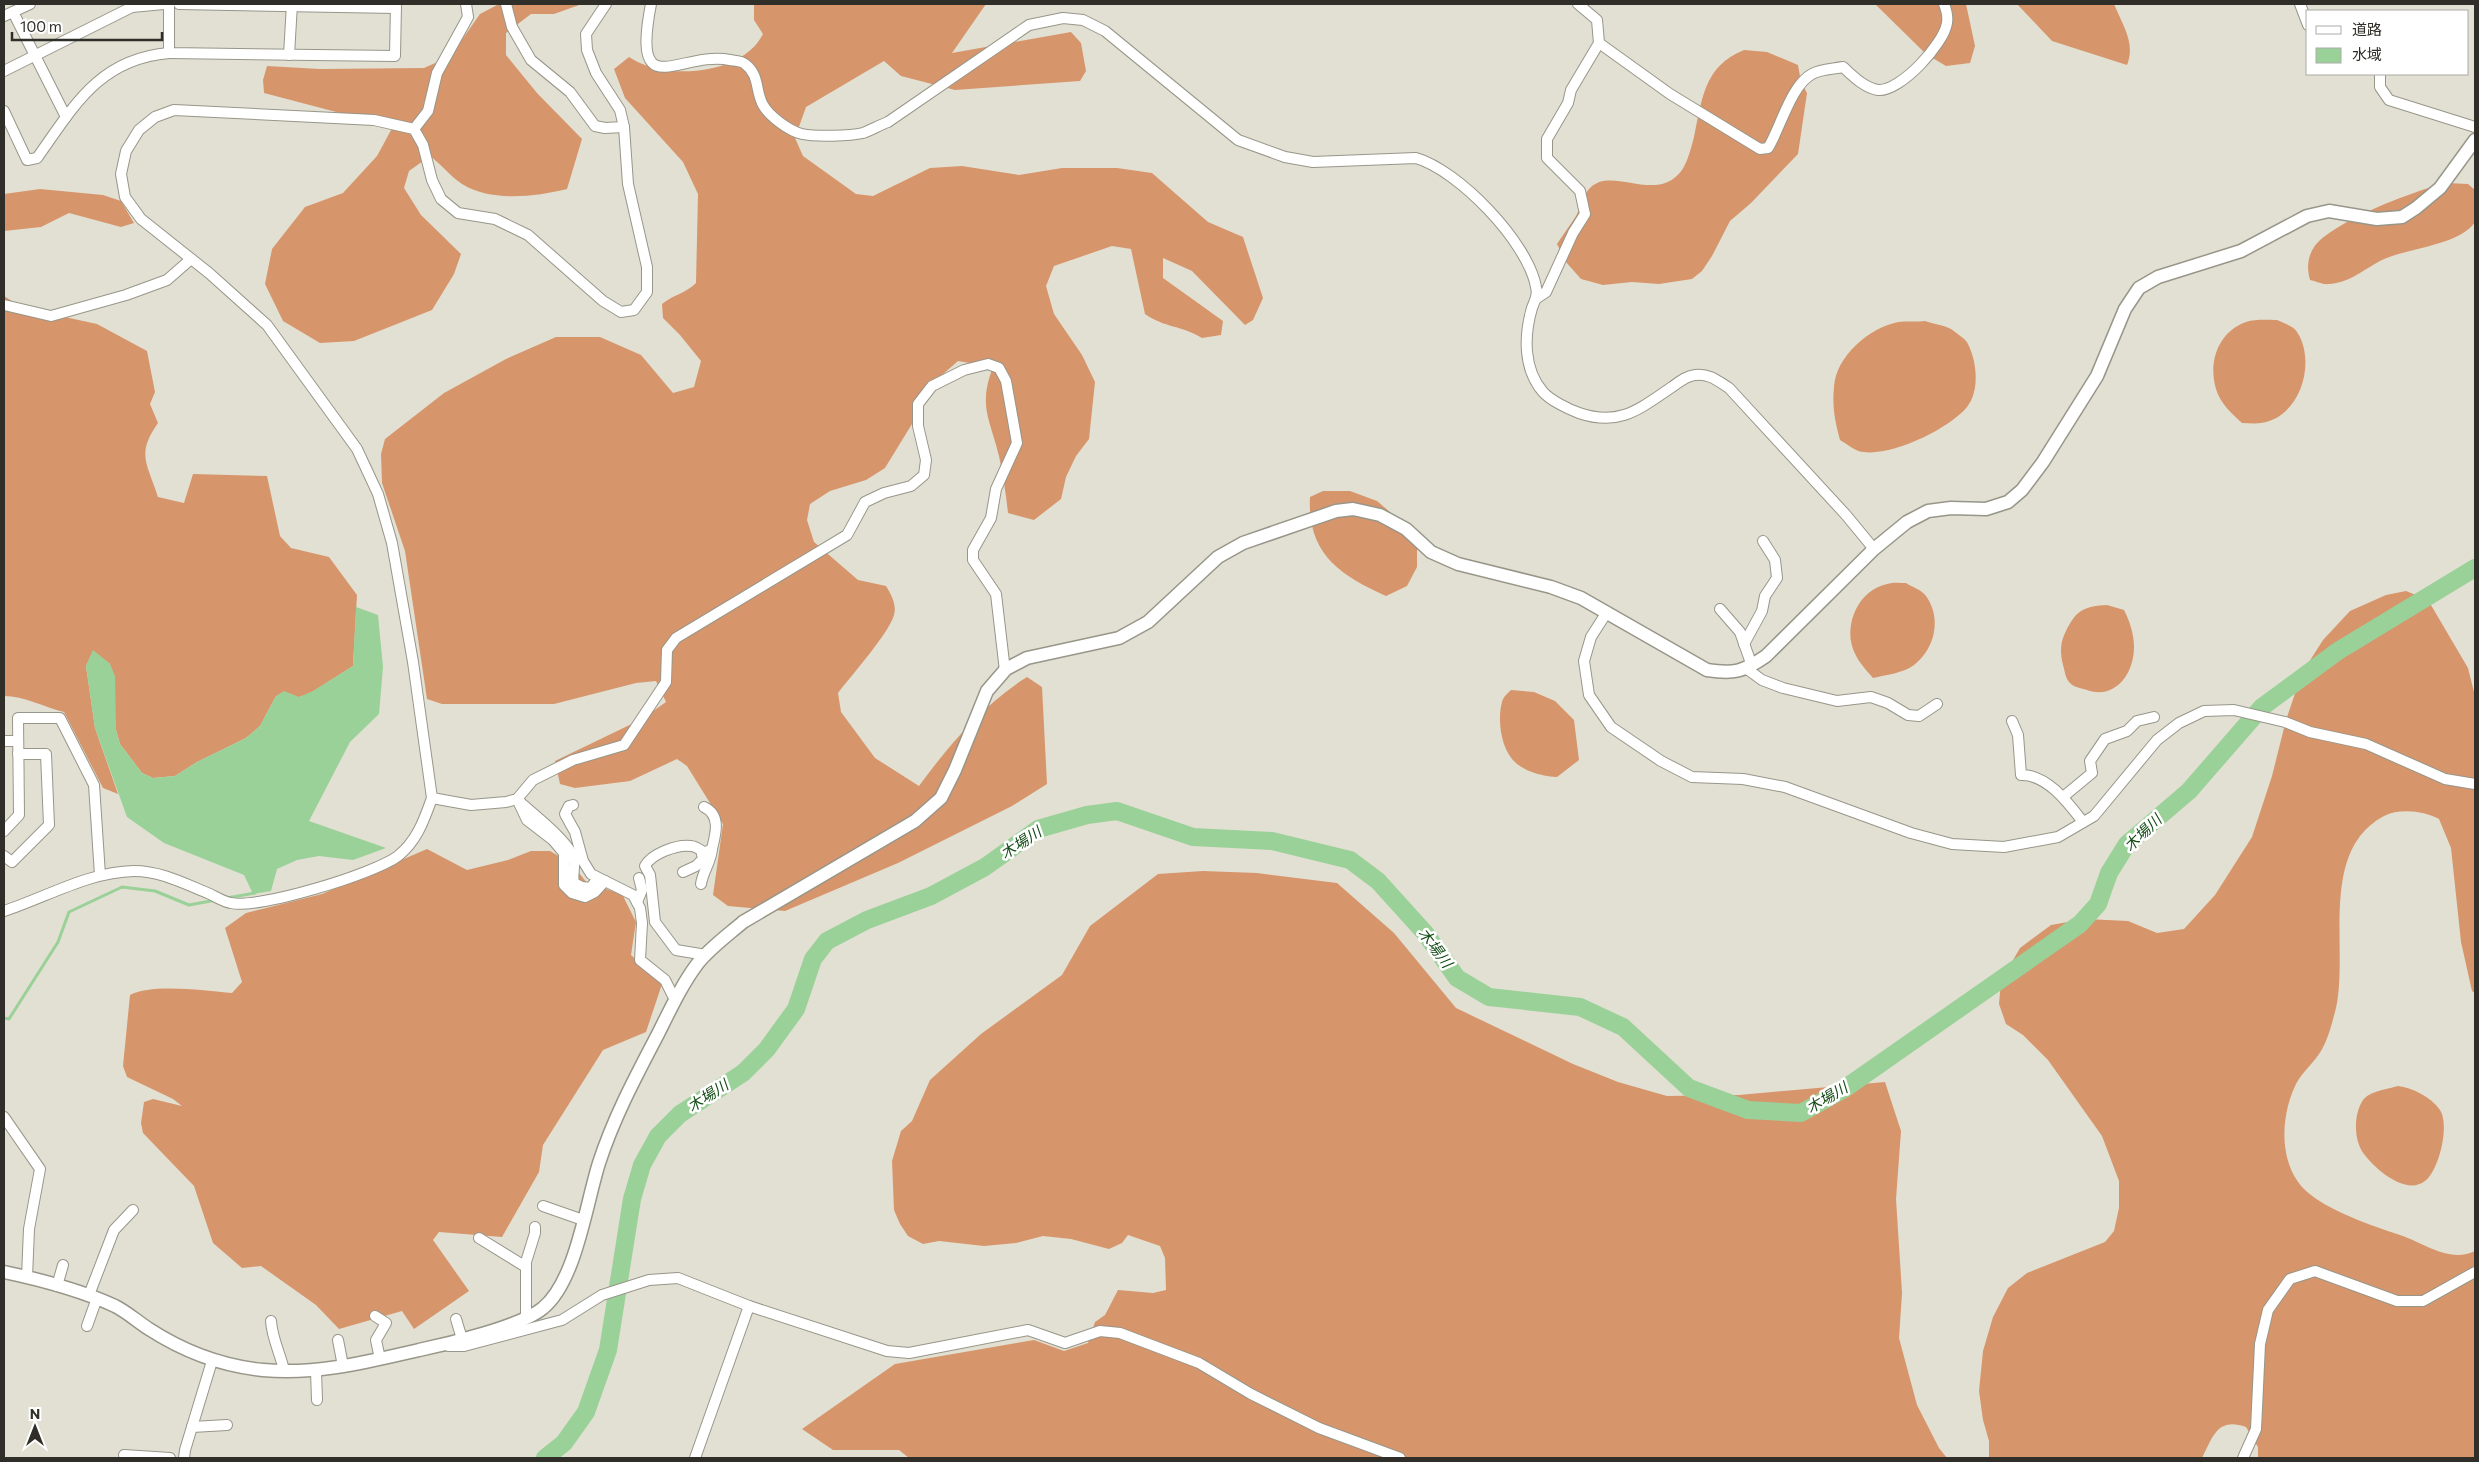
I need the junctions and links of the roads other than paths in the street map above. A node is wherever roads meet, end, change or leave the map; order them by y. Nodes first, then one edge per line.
1 (30, 4) edge
2 (164, 4) edge
3 (169, 4) edge
4 (179, 4) edge
5 (466, 4) edge
6 (506, 4) edge
7 (606, 4) edge
8 (651, 4) edge
9 (1578, 4) edge
10 (1944, 4) edge
11 (2300, 4) edge
12 (292, 5) edge
13 (396, 6) edge
14 (8, 14) edge
15 (2306, 20) edge
16 (1599, 43) junction
17 (170, 53) junction
18 (289, 54) junction
19 (37, 56) junction
20 (4, 71) edge
21 (2380, 75) edge
22 (4, 111) edge
23 (66, 117) junction
24 (624, 127) junction
25 (2475, 127) edge
26 (414, 129) junction
27 (2475, 140) edge
28 (191, 259) junction
29 (1537, 298) junction
30 (4, 305) edge
31 (1763, 541) dead end
32 (1874, 549) junction
33 (1720, 609) dead end
34 (1608, 612) junction
35 (1744, 644) junction
36 (1750, 668) junction
37 (1005, 671) junction
38 (1937, 704) dead end
39 (2154, 717) dead end
40 (2012, 721) dead end
41 (4, 741) edge
42 (18, 741) junction
43 (18, 754) junction
44 (2475, 784) edge
45 (2063, 797) junction
46 (432, 798) junction
47 (517, 799) junction
48 (573, 805) dead end
49 (704, 807) dead end
50 (2083, 822) junction
51 (4, 831) edge
52 (712, 849) junction
53 (702, 854) junction
54 (4, 856) edge
55 (683, 872) dead end
56 (100, 875) junction
57 (639, 878) dead end
58 (602, 879) junction
59 (701, 884) dead end
60 (653, 904) junction
61 (639, 905) junction
62 (4, 911) edge
63 (706, 956) junction
64 (675, 1000) junction
65 (4, 1117) edge
66 (543, 1206) dead end
67 (133, 1210) dead end
68 (583, 1220) junction
69 (535, 1227) dead end
70 (479, 1238) dead end
71 (63, 1265) dead end
72 (526, 1267) junction
73 (4, 1272) edge
74 (2475, 1272) edge
75 (27, 1277) junction
76 (58, 1286) junction
77 (93, 1297) junction
78 (749, 1306) junction
79 (375, 1316) dead end
80 (526, 1318) junction
81 (456, 1319) dead end
82 (270, 1321) dead end
83 (86, 1326) dead end
84 (462, 1339) junction
85 (338, 1340) dead end
86 (440, 1346) junction
87 (380, 1359) junction
88 (212, 1361) junction
89 (343, 1366) junction
90 (284, 1370) junction
91 (316, 1371) junction
92 (317, 1400) dead end
93 (227, 1424) dead end
94 (192, 1426) junction
95 (124, 1455) dead end
96 (170, 1458) edge
97 (184, 1458) edge
98 (695, 1458) edge
99 (1400, 1458) edge
100 (2243, 1458) edge

1 - 14 street
2 - 19 street
3 - 17 street
4 - 12 street
5 - 26 street
6 - 24 street
7 - 24 street
8 - 29 street
9 - 16 street
10 - 16 street
11 - 15 street
12 - 13 street
12 - 18 street
13 - 18 street
14 - 19 street
16 - 29 street
17 - 18 street
17 - 23 street
19 - 20 street
19 - 23 street
21 - 25 street
22 - 23 street
24 - 26 street
26 - 28 street
27 - 32 street
28 - 30 street
28 - 46 street
29 - 32 street
31 - 35 street
32 - 36 street
33 - 35 street
34 - 36 street
34 - 37 street
34 - 50 street
35 - 36 street
36 - 38 street
37 - 47 street
37 - 63 street
39 - 45 street
40 - 45 street
41 - 42 street
42 - 43 street
42 - 56 street
43 - 51 street
43 - 54 street
44 - 50 street
45 - 50 street
46 - 47 street
46 - 56 street
47 - 58 street
48 - 58 street
49 - 52 street
52 - 53 street
52 - 59 street
53 - 55 street
53 - 60 street
56 - 62 street
57 - 61 street
58 - 61 street
60 - 61 street
60 - 63 street
61 - 64 street
63 - 64 street
64 - 68 street
65 - 75 street
66 - 68 street
67 - 77 street
68 - 80 street
69 - 72 street
70 - 72 street
71 - 76 street
72 - 80 street
73 - 75 street
74 - 100 street
75 - 76 street
76 - 77 street
77 - 83 street
77 - 88 street
78 - 86 street
78 - 98 street
78 - 99 street
79 - 87 street
80 - 84 street
81 - 84 street
82 - 90 street
84 - 86 street
85 - 89 street
86 - 87 street
87 - 89 street
88 - 90 street
88 - 94 street
89 - 91 street
90 - 91 street
91 - 92 street
93 - 94 street
94 - 97 street
95 - 96 street

